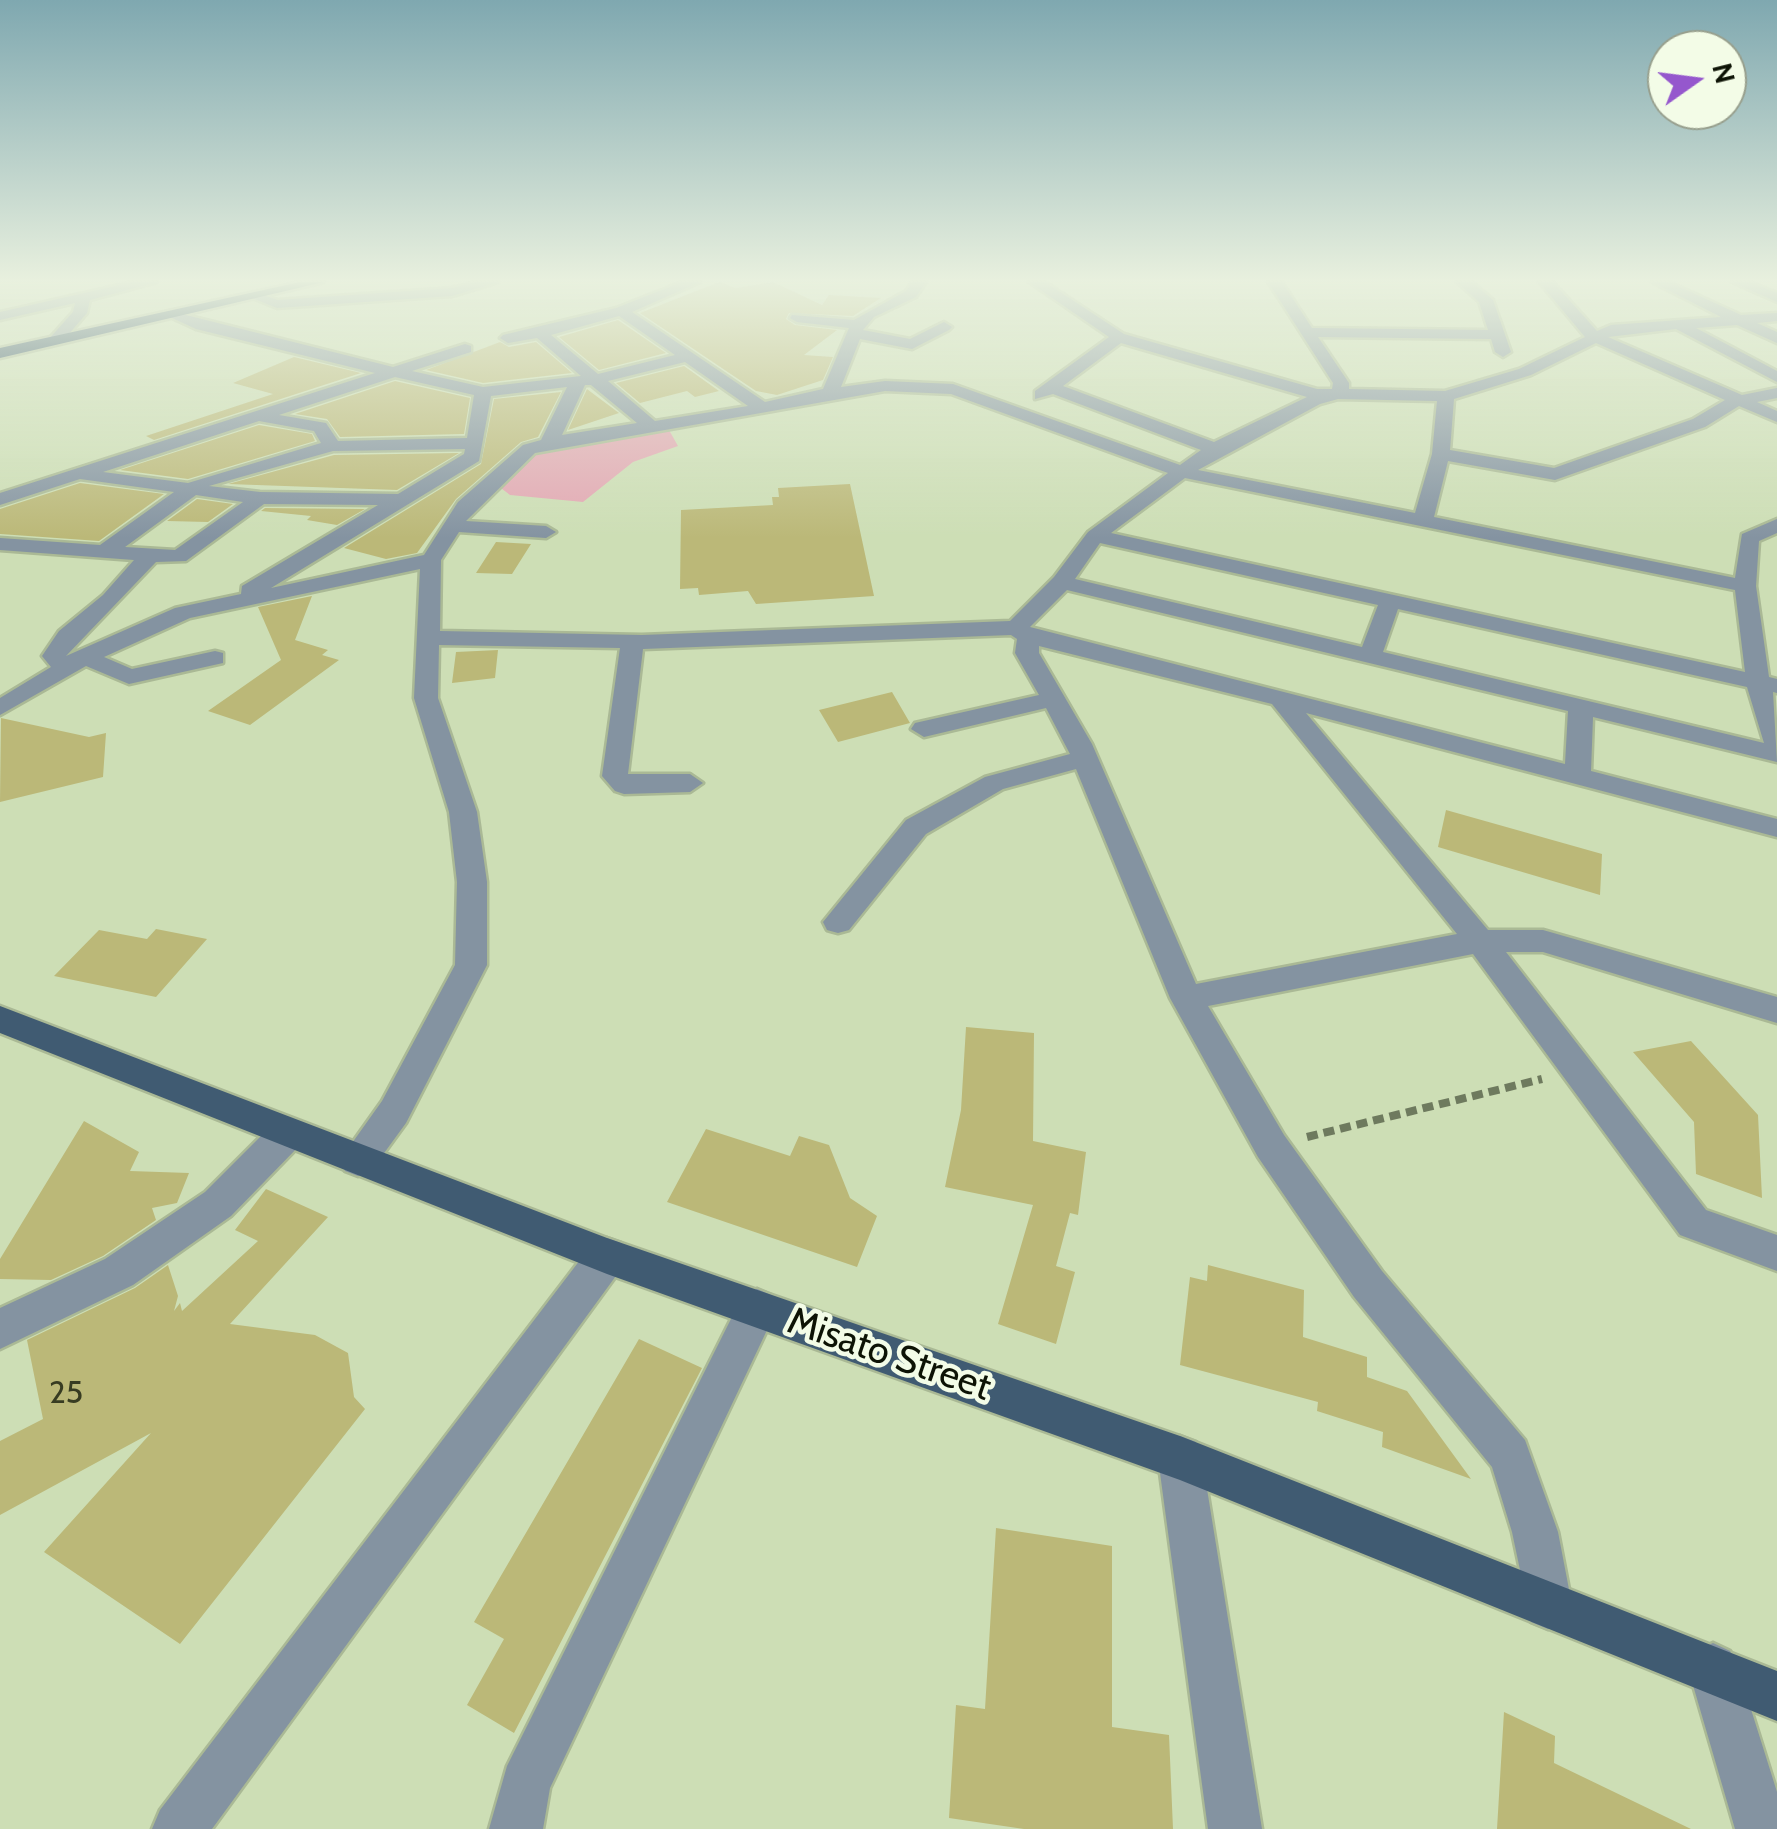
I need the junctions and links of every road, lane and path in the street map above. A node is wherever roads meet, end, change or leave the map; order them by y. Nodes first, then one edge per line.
1 (362, 367) edge
2 (408, 367) edge
3 (583, 367) edge
4 (644, 367) edge
5 (705, 367) edge
6 (840, 367) edge
7 (1080, 367) edge
8 (1225, 367) edge
9 (1331, 367) edge
10 (1513, 367) edge
11 (1536, 367) edge
12 (1659, 367) edge
13 (388, 374) junction
14 (1518, 374) junction
15 (597, 379) junction
16 (578, 382) junction
17 (1054, 388) junction
18 (483, 392) junction
19 (830, 393) junction
20 (1777, 393) edge
21 (1340, 394) junction
22 (1446, 396) junction
23 (1734, 402) junction
24 (763, 408) junction
25 (1014, 409) junction
26 (255, 416) junction
27 (1777, 418) edge
28 (652, 427) junction
29 (549, 443) junction
30 (332, 446) junction
31 (1215, 449) junction
32 (473, 450) junction
33 (1441, 454) junction
34 (514, 460) junction
35 (1182, 472) junction
36 (76, 474) junction
37 (190, 489) junction
38 (260, 498) junction
39 (0, 499) edge
40 (405, 500) junction
41 (1423, 521) junction
42 (453, 526) junction
43 (1777, 526) edge
44 (546, 532) dead end
45 (1095, 536) junction
46 (0, 544) edge
47 (106, 550) junction
48 (152, 554) junction
49 (430, 560) junction
50 (1062, 582) junction
51 (1745, 586) junction
52 (235, 600) junction
53 (1390, 601) junction
54 (1022, 633) junction
55 (426, 638) junction
56 (632, 642) junction
57 (1370, 656) junction
58 (215, 658) dead end
59 (74, 663) junction
60 (1767, 684) edge
61 (1053, 699) junction
62 (1281, 699) junction
63 (1581, 706) junction
64 (0, 708) edge
65 (924, 730) dead end
66 (1777, 744) edge
67 (1777, 754) edge
68 (1085, 758) junction
69 (1577, 777) junction
70 (690, 783) dead end
71 (1777, 828) edge
72 (838, 922) dead end
73 (1480, 941) junction
74 (1186, 998) junction
75 (1777, 1010) edge
76 (0, 1019) edge
77 (1578, 1070) junction
78 (287, 1134) junction
79 (1272, 1146) junction
80 (358, 1160) junction
81 (1777, 1252) edge
82 (607, 1256) junction
83 (757, 1309) junction
84 (0, 1329) edge
85 (1180, 1458) junction
86 (1548, 1604) junction
87 (1713, 1668) junction
88 (1777, 1696) edge
89 (180, 1829) edge
90 (516, 1829) edge
91 (1234, 1829) edge
92 (1762, 1829) edge

1 - 13 street
2 - 13 street
3 - 15 street
4 - 15 street
5 - 24 street
6 - 19 street
7 - 17 street
8 - 21 street
9 - 21 street
10 - 14 street
11 - 14 street
12 - 23 street
13 - 18 street
13 - 26 street
14 - 22 street
15 - 16 street
15 - 28 street
16 - 18 street
16 - 29 street
17 - 25 street
17 - 31 street
18 - 32 street
19 - 24 street
19 - 25 street
20 - 23 street
21 - 22 street
21 - 31 street
22 - 33 street
23 - 27 street
23 - 33 street
24 - 28 street
25 - 35 street
26 - 30 street
26 - 36 street
28 - 29 street
29 - 34 street
30 - 32 street
30 - 37 street
31 - 35 street
32 - 34 street
32 - 40 street
33 - 41 street
34 - 42 street
35 - 41 street
35 - 45 street
36 - 37 street
36 - 39 street
37 - 38 street
37 - 47 street
38 - 40 street
38 - 48 street
40 - 52 street
41 - 51 street
42 - 44 street
42 - 49 street
43 - 51 street
45 - 50 street
45 - 53 street
46 - 47 street
47 - 48 street
48 - 59 street
49 - 52 street
49 - 55 street
50 - 54 street
50 - 57 street
51 - 60 street
52 - 59 street
53 - 57 street
53 - 60 street
54 - 56 street
54 - 61 street
54 - 62 street
55 - 56 street
55 - 80 street
56 - 70 street
57 - 63 street
58 - 59 street
59 - 64 street
60 - 66 street
61 - 65 street
61 - 68 street
62 - 69 street
62 - 73 street
63 - 67 street
63 - 69 street
68 - 72 street
68 - 74 street
69 - 71 street
73 - 74 street
73 - 75 street
73 - 77 street
74 - 79 street
76 - 78 main road, Misato Street
77 - 79 path
77 - 81 street
78 - 80 main road, Misato Street
78 - 84 street
79 - 86 street
80 - 82 main road, Misato Street
82 - 83 main road, Misato Street
82 - 89 street
83 - 85 main road, Misato Street
83 - 90 street
85 - 86 main road, Misato Street
85 - 91 street
86 - 87 main road, Misato Street
87 - 88 main road, Misato Street
87 - 92 street

